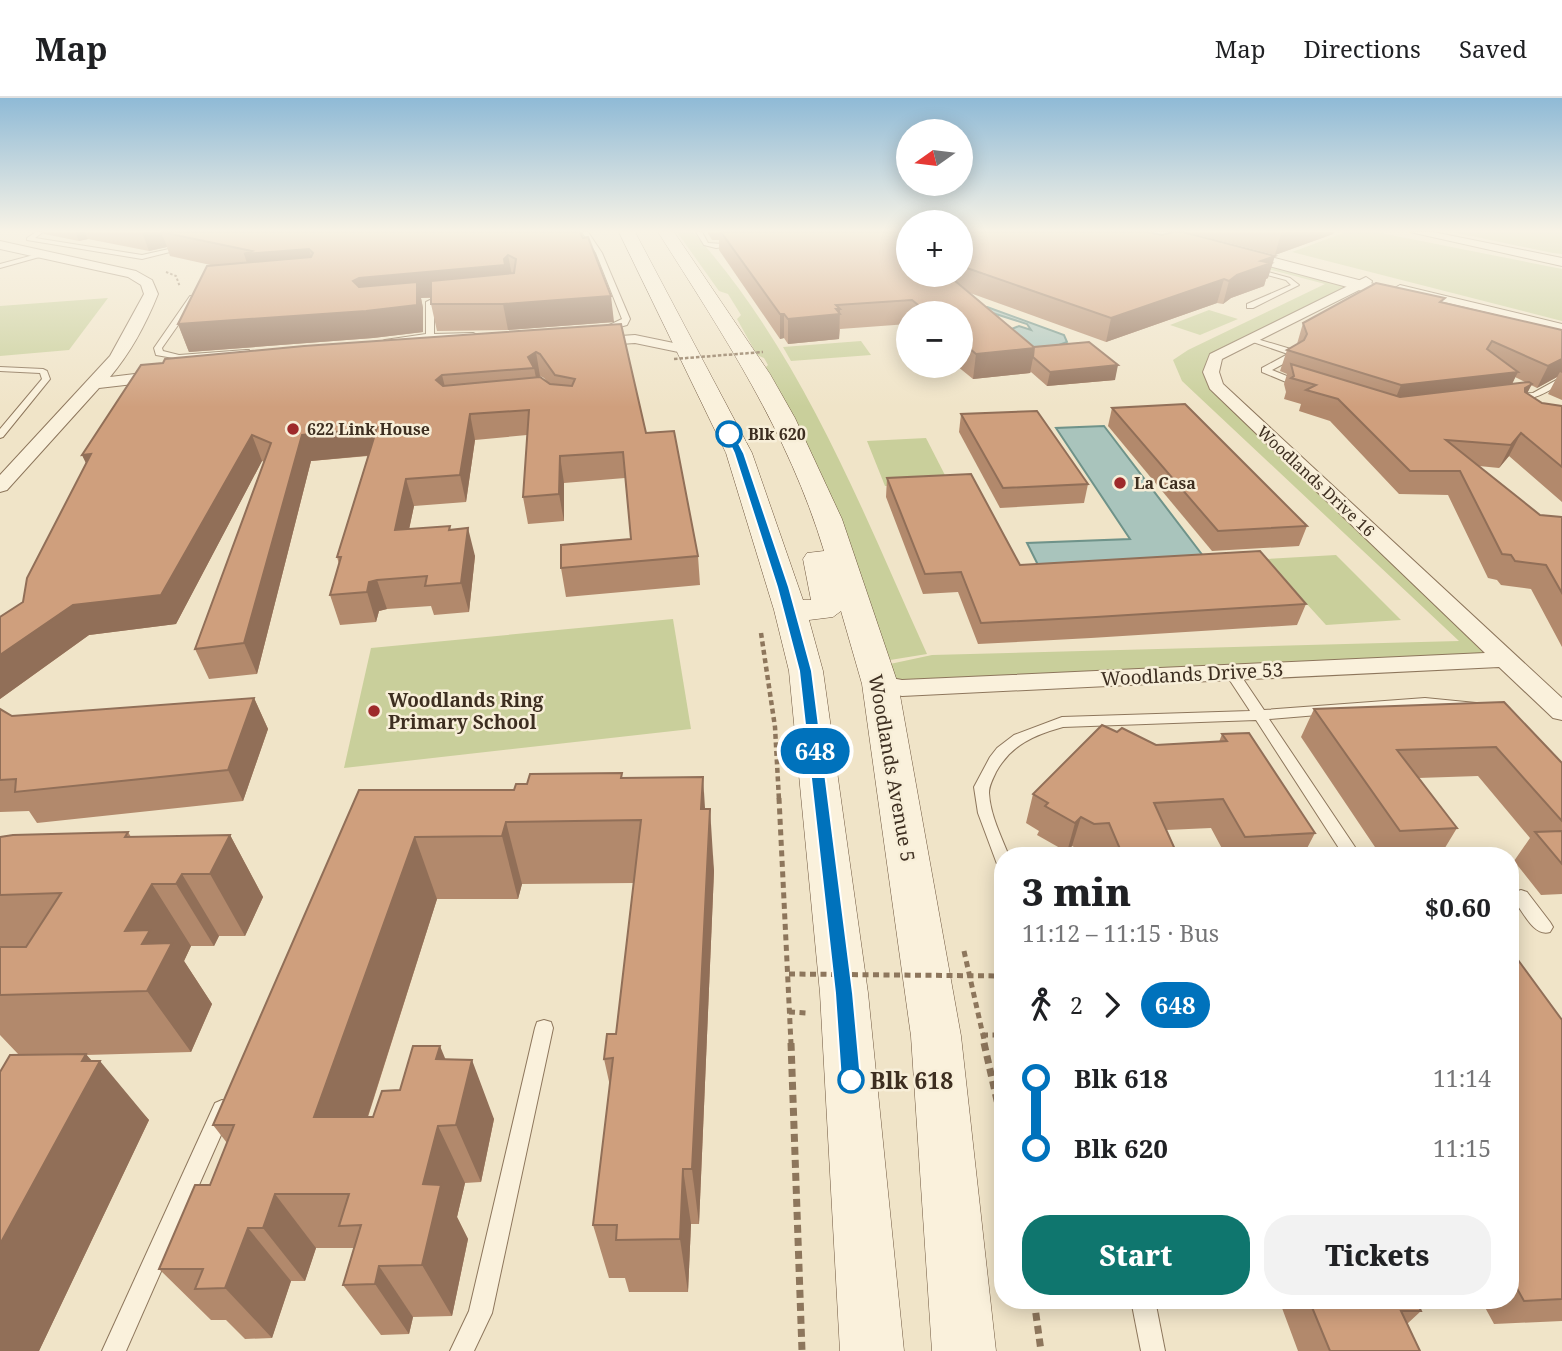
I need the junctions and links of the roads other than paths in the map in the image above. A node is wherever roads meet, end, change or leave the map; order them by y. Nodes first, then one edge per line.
1 (150, 290) edge
2 (198, 290) edge
3 (614, 290) edge
4 (653, 290) edge
5 (704, 290) edge
6 (1284, 290) edge
7 (1347, 290) edge
8 (1391, 290) edge
9 (1394, 290) edge
10 (443, 301) edge
11 (430, 302) junction
12 (417, 303) edge
13 (1251, 306) edge
14 (1562, 329) edge
15 (594, 330) edge
16 (486, 335) edge
17 (1562, 335) edge
18 (429, 336) junction
19 (1250, 338) junction
20 (635, 339) junction
21 (581, 343) edge
22 (375, 350) joint
23 (679, 351) junction
24 (423, 354) joint
25 (262, 356) joint
26 (108, 368) junction
27 (0, 369) edge
28 (185, 374) edge
29 (1561, 382) edge
30 (97, 383) junction
31 (1307, 387) edge
32 (1514, 397) junction
33 (1502, 399) edge
34 (1527, 408) edge
35 (0, 435) edge
36 (0, 486) edge
37 (828, 519) junction
38 (775, 618) junction
39 (1505, 659) junction
40 (1231, 673) junction
41 (880, 684) junction
42 (1487, 712) edge
43 (1562, 712) edge
44 (1259, 715) junction
45 (998, 847) edge
46 (1347, 847) edge
47 (1521, 896) edge
48 (1544, 927) dead end
49 (544, 1028) dead end
50 (232, 1088) edge
51 (1145, 1309) edge
52 (114, 1351) edge
53 (462, 1351) edge
54 (872, 1351) edge
55 (964, 1351) edge
56 (1153, 1351) edge

1 - 26 street
2 - 25 lane
3 - 15 lane
4 - 23 main road
5 - 37 main road, Woodlands Avenue 5
6 - 13 lane
7 - 19 street, Woodlands Drive 16
8 - 17 street
9 - 14 street
10 - 11 lane
11 - 12 lane
11 - 18 lane
16 - 18 lane
18 - 22 lane
18 - 24 lane
19 - 31 lane
19 - 39 street, Woodlands Drive 16
20 - 21 street
20 - 23 street
20 - 23 street
22 - 24 street
23 - 38 main road
25 - 26 street
26 - 30 street
27 - 35 lane
28 - 30 street
29 - 32 lane
30 - 36 street
32 - 33 lane
32 - 34 lane
37 - 38 main road
37 - 41 main road, Woodlands Avenue 5
38 - 54 main road
39 - 40 street, Woodlands Drive 53
39 - 43 street, Woodlands Drive 16
40 - 41 street, Woodlands Drive 53
40 - 44 lane
41 - 55 main road, Woodlands Avenue 5
42 - 44 lane
44 - 45 lane
44 - 46 lane
47 - 48 lane
49 - 53 lane
50 - 52 lane
51 - 56 lane

